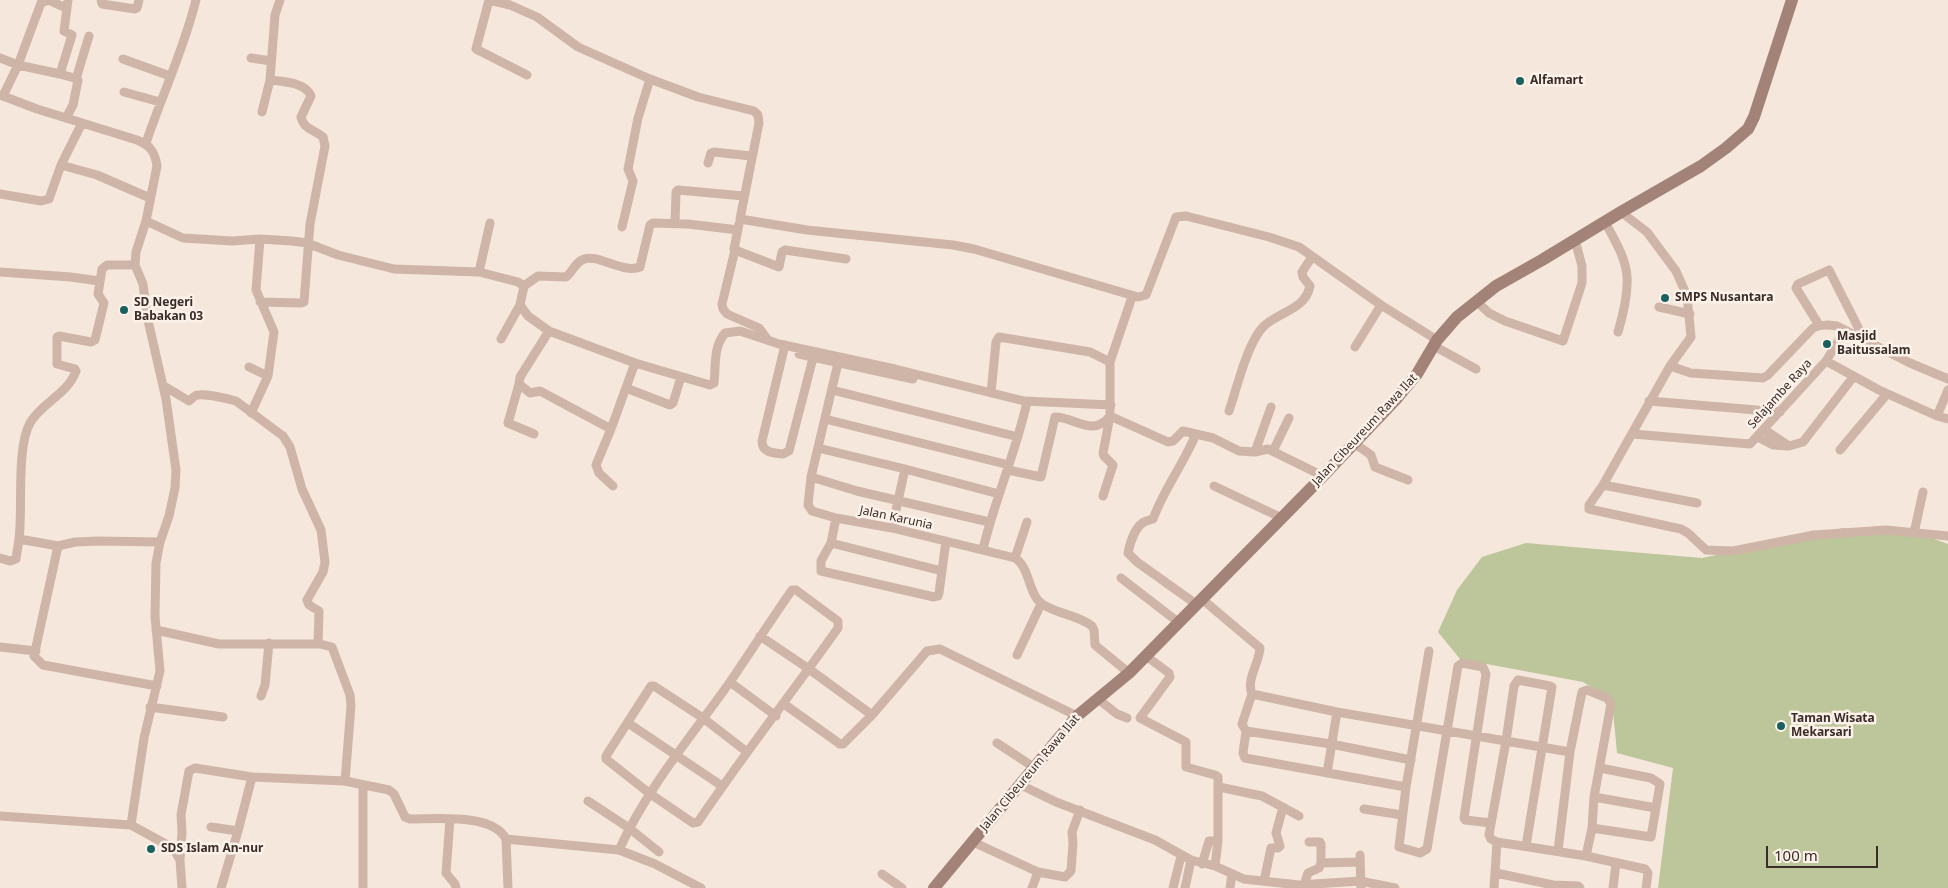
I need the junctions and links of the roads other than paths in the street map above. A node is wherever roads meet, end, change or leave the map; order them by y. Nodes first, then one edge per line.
1 (101, 0) edge
2 (139, 0) edge
3 (196, 0) edge
4 (280, 0) edge
5 (489, 0) edge
6 (1792, 0) edge
7 (67, 4) edge
8 (90, 36) dead end
9 (0, 58) edge
10 (251, 58) dead end
11 (123, 59) dead end
12 (271, 61) junction
13 (18, 64) junction
14 (60, 74) junction
15 (527, 75) dead end
16 (170, 76) junction
17 (76, 79) junction
18 (650, 79) junction
19 (270, 80) junction
20 (124, 92) dead end
21 (2, 96) edge
22 (160, 102) junction
23 (262, 112) dead end
24 (66, 118) junction
25 (82, 123) junction
26 (146, 144) junction
27 (751, 156) junction
28 (708, 163) dead end
29 (61, 165) junction
30 (0, 194) edge
31 (744, 196) junction
32 (150, 198) junction
33 (1621, 212) junction
34 (740, 219) junction
35 (146, 221) junction
36 (1606, 222) junction
37 (490, 223) dead end
38 (675, 224) junction
39 (622, 227) dead end
40 (738, 230) junction
41 (260, 239) junction
42 (1575, 240) junction
43 (307, 243) junction
44 (735, 250) junction
45 (1312, 257) junction
46 (846, 259) dead end
47 (134, 265) junction
48 (0, 272) edge
49 (479, 272) junction
50 (99, 281) junction
51 (524, 286) junction
52 (1132, 297) junction
53 (1476, 301) junction
54 (260, 302) junction
55 (520, 305) junction
56 (1381, 305) junction
57 (1659, 307) dead end
58 (1690, 314) junction
59 (1819, 325) junction
60 (1845, 330) junction
61 (549, 331) junction
62 (1618, 332) dead end
63 (501, 339) dead end
64 (768, 340) junction
65 (1866, 341) junction
66 (1436, 343) junction
67 (1355, 347) dead end
68 (785, 348) junction
69 (813, 358) junction
70 (1826, 361) junction
71 (1110, 362) junction
72 (635, 363) junction
73 (838, 363) junction
74 (1670, 366) junction
75 (249, 367) dead end
76 (1476, 368) dead end
77 (268, 376) junction
78 (1854, 376) junction
79 (681, 377) junction
80 (1948, 379) edge
81 (519, 384) junction
82 (164, 386) junction
83 (626, 388) junction
84 (832, 390) junction
85 (1948, 390) edge
86 (991, 393) junction
87 (1887, 394) junction
88 (1649, 401) junction
89 (1026, 405) junction
90 (1111, 405) junction
91 (1271, 407) dead end
92 (1229, 411) dead end
93 (1780, 412) junction
94 (251, 413) junction
95 (1110, 416) junction
96 (1937, 416) junction
97 (1289, 418) dead end
98 (825, 419) junction
99 (1948, 419) edge
100 (611, 429) junction
101 (1765, 430) junction
102 (534, 434) dead end
103 (1196, 434) junction
104 (1633, 434) junction
105 (1018, 437) junction
106 (1758, 437) junction
107 (1354, 443) junction
108 (1789, 446) junction
109 (818, 448) junction
110 (1840, 450) dead end
111 (1273, 451) junction
112 (1255, 452) junction
113 (1009, 468) junction
114 (905, 469) junction
115 (1323, 476) junction
116 (811, 477) junction
117 (1408, 480) dead end
118 (1603, 485) junction
119 (613, 486) dead end
120 (1214, 486) dead end
121 (1924, 492) dead end
122 (999, 494) junction
123 (1103, 496) dead end
124 (898, 500) junction
125 (1697, 503) dead end
126 (836, 518) junction
127 (1282, 518) junction
128 (989, 522) junction
129 (1027, 522) dead end
130 (892, 528) junction
131 (1914, 533) junction
132 (1948, 536) edge
133 (19, 539) junction
134 (160, 542) junction
135 (946, 542) junction
136 (831, 543) junction
137 (58, 546) junction
138 (983, 549) junction
139 (0, 558) edge
140 (1015, 558) junction
141 (942, 571) junction
142 (1122, 578) dead end
143 (1199, 602) junction
144 (1041, 604) junction
145 (1178, 622) junction
146 (156, 630) junction
147 (760, 636) junction
148 (269, 643) junction
149 (318, 644) junction
150 (0, 647) edge
151 (36, 651) junction
152 (1430, 651) dead end
153 (1018, 655) dead end
154 (1146, 656) junction
155 (809, 669) junction
156 (1129, 672) junction
157 (730, 682) junction
158 (157, 686) junction
159 (1252, 694) junction
160 (261, 696) dead end
161 (1098, 698) junction
162 (784, 704) junction
163 (150, 707) junction
164 (1337, 712) junction
165 (872, 715) junction
166 (223, 716) dead end
167 (776, 716) junction
168 (1077, 716) junction
169 (703, 718) junction
170 (1127, 718) dead end
171 (628, 723) junction
172 (1417, 725) junction
173 (1246, 731) junction
174 (1447, 731) junction
175 (1477, 736) junction
176 (1506, 741) junction
177 (997, 743) dead end
178 (1331, 744) junction
179 (1542, 747) junction
180 (747, 752) junction
181 (1570, 752) junction
182 (676, 755) junction
183 (1411, 760) junction
184 (1035, 768) junction
185 (1600, 768) junction
186 (1327, 773) junction
187 (252, 777) junction
188 (345, 781) junction
189 (362, 784) junction
190 (1021, 785) junction
191 (722, 786) junction
192 (1218, 787) junction
193 (1406, 787) junction
194 (649, 792) junction
195 (1594, 797) junction
196 (588, 801) dead end
197 (1283, 807) junction
198 (1656, 808) junction
199 (1364, 809) dead end
200 (1080, 810) junction
201 (1402, 815) junction
202 (0, 816) edge
203 (1299, 816) dead end
204 (450, 819) junction
205 (1491, 823) junction
206 (131, 825) junction
207 (212, 827) dead end
208 (629, 828) junction
209 (1592, 828) junction
210 (238, 831) junction
211 (506, 840) junction
212 (1218, 840) junction
213 (973, 842) junction
214 (1309, 842) dead end
215 (1497, 842) junction
216 (1526, 846) junction
217 (619, 850) junction
218 (659, 852) dead end
219 (1558, 852) junction
220 (1181, 856) junction
221 (1586, 856) junction
222 (180, 860) junction
223 (1191, 860) junction
224 (1616, 863) junction
225 (1202, 864) junction
226 (1321, 864) junction
227 (1215, 866) junction
228 (1038, 872) junction
229 (1496, 873) junction
230 (882, 874) dead end
231 (1232, 874) junction
232 (1264, 881) junction
233 (1523, 884) edge
234 (1304, 885) junction
235 (1360, 885) edge
236 (1553, 886) edge
237 (182, 888) edge
238 (221, 888) edge
239 (363, 888) edge
240 (456, 888) edge
241 (508, 888) edge
242 (701, 888) edge
243 (902, 888) edge
244 (934, 888) edge
245 (1032, 888) edge
246 (1173, 888) edge
247 (1185, 888) edge
248 (1230, 888) edge
249 (1395, 888) edge
250 (1494, 888) edge
251 (1580, 888) edge
252 (1613, 888) edge
253 (1646, 888) edge

1 - 2 street
3 - 16 street
4 - 12 street
5 - 15 street
5 - 18 street
6 - 33 street, Jalan Cibeureum Rawa Ilat
7 - 13 street
7 - 14 street
8 - 17 street
9 - 13 street
10 - 12 street
11 - 16 street
12 - 19 street
13 - 14 street
13 - 21 street
14 - 17 street
16 - 22 street
17 - 24 street
18 - 27 street
18 - 39 street
19 - 23 street
19 - 43 street
20 - 22 street
21 - 24 street
22 - 26 street
24 - 25 street
25 - 26 street
25 - 29 street
26 - 32 street
27 - 28 street
27 - 31 street
29 - 30 street
29 - 32 street
31 - 34 street
31 - 38 street
32 - 35 street
33 - 36 street, Jalan Cibeureum Rawa Ilat
33 - 58 street
34 - 40 street
34 - 52 street
35 - 41 street
35 - 47 street
36 - 42 street, Jalan Cibeureum Rawa Ilat
36 - 62 street
37 - 49 street
38 - 40 street
38 - 51 street
40 - 44 street
41 - 43 street
41 - 54 street
42 - 53 street, Jalan Cibeureum Rawa Ilat
42 - 53 street
43 - 49 street
43 - 54 street
44 - 46 street
44 - 64 street
45 - 52 street
45 - 56 street
45 - 92 street
47 - 50 street
47 - 82 street
48 - 50 street
49 - 51 street
50 - 133 street
51 - 55 street
52 - 71 street
53 - 66 street, Jalan Cibeureum Rawa Ilat
54 - 77 street
55 - 61 street
55 - 63 street
56 - 66 street
56 - 67 street
57 - 58 street
58 - 74 street
59 - 60 street
59 - 65 street
59 - 74 street, Selajambe Raya
60 - 65 street
60 - 70 street, Selajambe Raya
61 - 72 street
61 - 81 street
64 - 68 street
64 - 79 street
65 - 80 street
66 - 76 street
66 - 107 street, Jalan Cibeureum Rawa Ilat
68 - 69 street
68 - 69 street
68 - 86 street
69 - 73 street
70 - 78 street
70 - 93 street, Selajambe Raya
71 - 86 street
71 - 90 street
72 - 79 street
72 - 83 street
73 - 84 street
73 - 89 street
74 - 88 street
75 - 77 street
77 - 94 street
78 - 87 street
78 - 108 street
79 - 83 street
81 - 100 street
81 - 102 street
82 - 94 street
82 - 134 street
83 - 100 street
84 - 98 street
84 - 105 street
85 - 96 street
86 - 89 street
87 - 96 street
87 - 110 street
88 - 93 street
88 - 104 street
89 - 90 street
89 - 105 street
90 - 95 street
91 - 112 street
93 - 101 street, Selajambe Raya
94 - 149 street
95 - 103 street
95 - 113 street
95 - 123 street
96 - 99 street
97 - 111 street
98 - 109 street
98 - 113 street
100 - 119 street
101 - 106 street, Selajambe Raya
101 - 108 street
103 - 112 street
103 - 143 street
104 - 106 street, Selajambe Raya
104 - 118 street
105 - 113 street
106 - 108 street
107 - 115 street, Jalan Cibeureum Rawa Ilat
107 - 117 street
109 - 114 street
109 - 116 street
111 - 112 street
111 - 115 street
113 - 122 street
114 - 122 street
114 - 124 street
115 - 127 street, Jalan Cibeureum Rawa Ilat
116 - 124 street
116 - 126 street, Jalan Karunia
118 - 125 street
118 - 131 street
120 - 127 street
121 - 131 street
122 - 128 street
124 - 128 street
124 - 130 street
126 - 130 street, Jalan Karunia
126 - 136 street
127 - 143 street, Jalan Cibeureum Rawa Ilat
128 - 138 street
129 - 140 street
130 - 135 street, Jalan Karunia
131 - 132 street
133 - 137 street
133 - 139 street
134 - 137 street
134 - 146 street
135 - 138 street, Jalan Karunia
135 - 141 street
136 - 141 street
136 - 141 street
137 - 151 street
138 - 140 street, Jalan Karunia
140 - 144 street
142 - 145 street
143 - 145 street, Jalan Cibeureum Rawa Ilat
143 - 159 street
144 - 153 street
144 - 156 street
145 - 154 street, Jalan Cibeureum Rawa Ilat
146 - 148 street
146 - 158 street
147 - 155 street
147 - 155 street
147 - 157 street
148 - 149 street
148 - 160 street
149 - 188 street
150 - 151 street
151 - 158 street
152 - 172 street
154 - 156 street, Jalan Cibeureum Rawa Ilat
154 - 192 street
155 - 162 street
155 - 165 street
156 - 161 street, Jalan Cibeureum Rawa Ilat
157 - 167 street
157 - 169 street
158 - 163 street
159 - 164 street
159 - 173 street
161 - 168 street, Jalan Cibeureum Rawa Ilat
161 - 170 street
162 - 165 street
162 - 167 street
163 - 166 street
163 - 206 street
164 - 172 street
164 - 178 street
165 - 168 street
167 - 180 street
168 - 184 street, Jalan Cibeureum Rawa Ilat
169 - 171 street
169 - 180 street
169 - 182 street
171 - 182 street
171 - 194 street
172 - 174 street
172 - 183 street
173 - 178 street
173 - 186 street
174 - 175 street
174 - 175 street
174 - 201 street
175 - 176 street
175 - 205 street
176 - 179 street
176 - 179 street
176 - 205 street
177 - 184 street
178 - 183 street
178 - 186 street
179 - 181 street
179 - 216 street
180 - 191 street
181 - 185 street
181 - 219 street
182 - 191 street
182 - 194 street
183 - 193 street
184 - 190 street, Jalan Cibeureum Rawa Ilat
185 - 195 street
185 - 198 street
186 - 193 street
187 - 188 street
187 - 210 street
187 - 222 street
188 - 189 street
189 - 204 street
189 - 239 street
190 - 200 street
190 - 213 street, Jalan Cibeureum Rawa Ilat
191 - 194 street
192 - 197 street
192 - 212 street
193 - 201 street
194 - 208 street
195 - 198 street
195 - 209 street
196 - 208 street
197 - 203 street
197 - 232 street
198 - 209 street
199 - 201 street
200 - 220 street
200 - 228 street
202 - 206 street
204 - 211 street
204 - 240 street
205 - 215 street
206 - 222 street
207 - 210 street
208 - 217 street
208 - 218 street
209 - 221 street
210 - 238 street
211 - 217 street
211 - 241 street
212 - 225 street
212 - 227 street
213 - 228 street
213 - 244 street, Jalan Cibeureum Rawa Ilat
214 - 226 street
215 - 216 street
215 - 229 street
216 - 219 street
217 - 242 street
219 - 221 street
220 - 223 street
220 - 246 street
221 - 224 street
222 - 237 street
223 - 225 street
223 - 247 street
224 - 252 street
224 - 253 street
225 - 227 street
226 - 234 street
226 - 235 street
227 - 231 street
228 - 245 street
229 - 233 street
229 - 250 street
230 - 243 street
231 - 232 street
231 - 248 street
232 - 234 street
233 - 236 street
234 - 235 street
235 - 249 street
236 - 251 street

